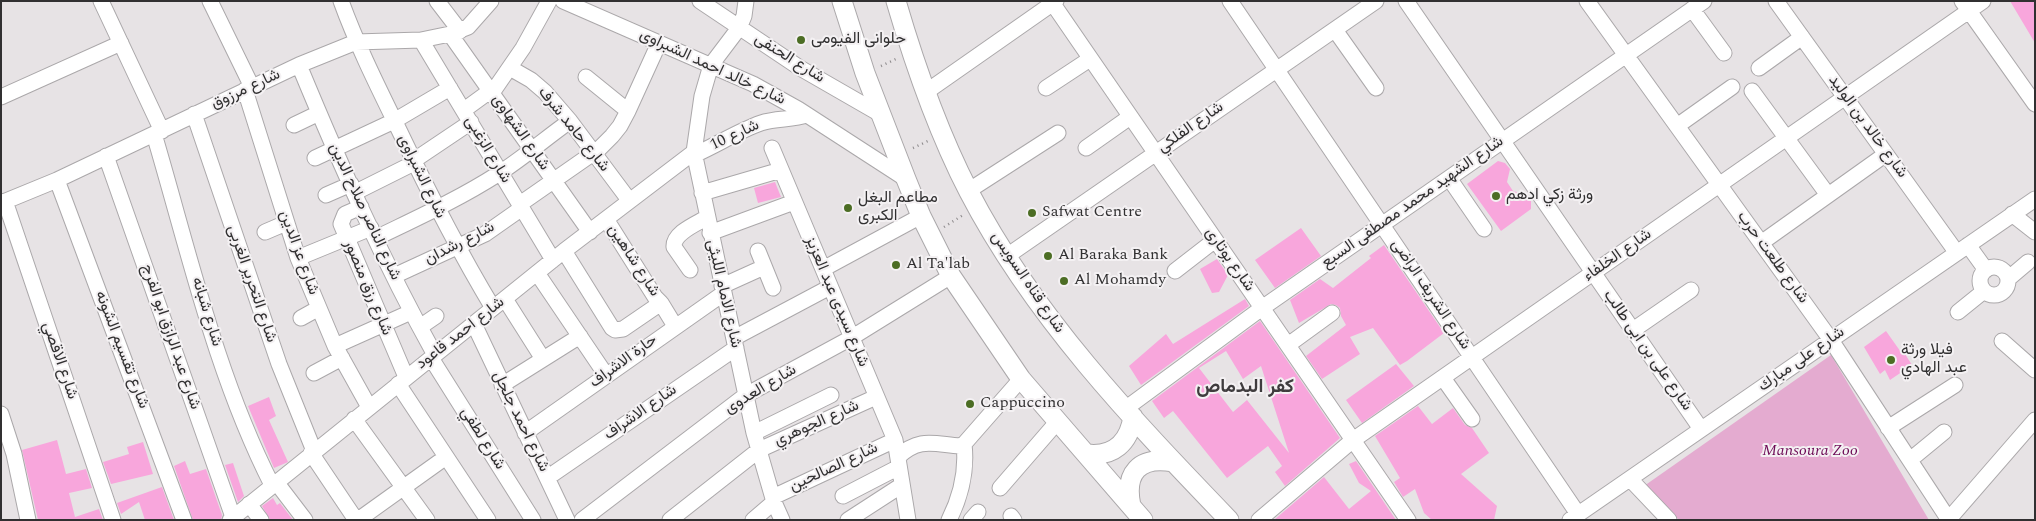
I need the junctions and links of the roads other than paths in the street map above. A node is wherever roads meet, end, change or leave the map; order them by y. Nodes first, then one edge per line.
1 (101, 1) edge
2 (341, 1) edge
3 (437, 1) edge
4 (491, 1) edge
5 (549, 1) edge
6 (563, 1) edge
7 (700, 1) edge
8 (746, 1) edge
9 (842, 1) edge
10 (896, 1) edge
11 (1230, 1) edge
12 (1376, 1) edge
13 (1406, 1) edge
14 (1587, 1) edge
15 (1776, 1) edge
16 (1983, 1) edge
17 (1053, 2) edge
18 (216, 3) edge
19 (1698, 5) edge
20 (1966, 6) edge
21 (738, 28) junction
22 (1335, 30) junction
23 (455, 32) junction
24 (1802, 37) junction
25 (421, 40) junction
26 (356, 42) junction
27 (659, 43) junction
28 (121, 44) junction
29 (1724, 53) dead end
30 (1626, 55) junction
31 (1090, 59) junction
32 (711, 65) junction
33 (298, 66) junction
34 (510, 68) junction
35 (1759, 68) dead end
36 (1277, 70) junction
37 (586, 76) dead end
38 (1732, 87) dead end
39 (450, 88) junction
40 (1046, 88) dead end
41 (1376, 88) dead end
42 (248, 89) junction
43 (1752, 91) dead end
44 (491, 92) junction
45 (926, 92) junction
46 (1, 97) edge
47 (1845, 98) junction
48 (2035, 104) edge
49 (628, 111) junction
50 (319, 113) junction
51 (194, 114) junction
52 (880, 114) junction
53 (807, 115) junction
54 (467, 116) junction
55 (1130, 117) junction
56 (570, 121) junction
57 (394, 122) junction
58 (294, 125) dead end
59 (1677, 126) junction
60 (158, 132) junction
61 (1058, 133) dead end
62 (1787, 138) junction
63 (1502, 141) junction
64 (772, 148) dead end
65 (1086, 148) dead end
66 (335, 149) junction
67 (531, 149) junction
68 (593, 152) junction
69 (694, 153) junction
70 (1155, 153) junction
71 (1886, 154) junction
72 (106, 156) junction
73 (315, 158) dead end
74 (414, 162) junction
75 (781, 170) junction
76 (501, 172) junction
77 (1449, 178) junction
78 (57, 180) junction
79 (906, 180) junction
80 (554, 181) junction
81 (1719, 185) junction
82 (353, 188) junction
83 (968, 191) junction
84 (702, 194) junction
85 (326, 195) dead end
86 (1828, 195) junction
87 (2035, 199) edge
88 (629, 200) junction
89 (3, 202) edge
90 (794, 202) junction
91 (521, 206) junction
92 (361, 207) junction
93 (437, 209) junction
94 (2012, 214) junction
95 (921, 216) junction
96 (706, 218) junction
97 (606, 219) junction
98 (286, 223) junction
99 (1382, 224) junction
100 (1484, 229) dead end
101 (265, 232) dead end
102 (590, 232) junction
103 (2035, 232) edge
104 (373, 233) junction
105 (710, 233) junction
106 (346, 238) junction
107 (1215, 240) junction
108 (1761, 243) junction
109 (456, 247) junction
110 (1963, 249) junction
111 (758, 251) dead end
112 (559, 256) junction
113 (1007, 256) junction
114 (298, 258) junction
115 (2028, 262) dead end
116 (764, 267) junction
117 (823, 269) junction
118 (690, 270) dead end
119 (1175, 270) dead end
120 (1986, 270) junction
121 (537, 273) junction
122 (1593, 273) junction
123 (394, 276) junction
124 (951, 276) junction
125 (2008, 279) junction
126 (830, 287) junction
127 (773, 288) dead end
128 (723, 290) junction
129 (1691, 290) dead end
130 (1984, 291) junction
131 (505, 299) junction
132 (660, 303) junction
133 (318, 308) junction
134 (493, 308) junction
135 (1262, 308) junction
136 (411, 312) junction
137 (1958, 312) dead end
138 (1332, 313) dead end
139 (436, 316) dead end
140 (301, 318) dead end
141 (382, 323) junction
142 (474, 324) junction
143 (675, 326) junction
144 (420, 327) junction
145 (1633, 330) junction
146 (580, 336) junction
147 (852, 338) junction
148 (1830, 340) junction
149 (2002, 341) dead end
150 (735, 343) junction
151 (1288, 345) junction
152 (339, 352) junction
153 (433, 356) junction
154 (1472, 357) junction
155 (543, 359) junction
156 (2035, 370) edge
157 (314, 373) dead end
158 (606, 375) junction
159 (1021, 378) junction
160 (1443, 378) junction
161 (402, 381) junction
162 (502, 385) junction
163 (1955, 385) dead end
164 (746, 395) junction
165 (876, 397) junction
166 (369, 407) junction
167 (841, 413) junction
168 (1129, 413) junction
169 (1, 414) edge
170 (354, 419) junction
171 (1472, 420) dead end
172 (2035, 420) edge
173 (1058, 422) junction
174 (1888, 428) junction
175 (1702, 429) junction
176 (1944, 432) dead end
177 (525, 433) junction
178 (754, 434) junction
179 (895, 440) junction
180 (1353, 440) junction
181 (964, 444) junction
182 (759, 450) junction
183 (313, 452) junction
184 (1087, 454) junction
185 (446, 457) junction
186 (1910, 460) junction
187 (899, 462) junction
188 (1173, 462) junction
189 (547, 478) junction
190 (1630, 479) junction
191 (274, 484) junction
192 (902, 485) junction
193 (404, 487) junction
194 (1000, 488) dead end
195 (843, 496) dead end
196 (774, 500) junction
197 (249, 504) junction
198 (1136, 516) edge
199 (1574, 517) edge
200 (232, 519) edge
201 (1949, 519) edge
202 (28, 520) edge
203 (113, 520) edge
204 (184, 520) edge
205 (261, 520) edge
206 (305, 520) edge
207 (357, 520) edge
208 (427, 520) edge
209 (488, 520) edge
210 (533, 520) edge
211 (567, 520) edge
212 (582, 520) edge
213 (670, 520) edge
214 (753, 520) edge
215 (782, 520) edge
216 (848, 520) edge
217 (908, 520) edge
218 (949, 520) edge
219 (1229, 520) edge
220 (1259, 520) edge
221 (1408, 520) edge
222 (1670, 520) edge

1 - 28 street, شارع شبانه
2 - 26 street, شارع الشبراوى
3 - 23 street, شارع الشهاوى
4 - 23 street, شارع مرزوق
5 - 34 street
6 - 27 street, شارع خالد احمد الشبراوى
7 - 21 street, شارع الحنفى
8 - 21 street, شارع الامام الليثى
9 - 52 main road
10 - 45 main road, شارع قناه السويس
11 - 36 street, شارع الشريف الراضى
12 - 22 street, شارع الفلكي
13 - 63 street, شارع على بن ابى طالب
14 - 30 street, شارع طلعت حرب
15 - 24 street, شارع خالد بن الوليد
16 - 20 street, شارع الخلفاء
17 - 31 street, شارع بوتارى
17 - 45 street
18 - 42 street, شارع عز الدين
19 - 29 street
19 - 30 street, شارع الشهيد محمد مصطفى السبع
20 - 47 street, شارع الخلفاء
20 - 48 street
21 - 32 street, شارع الامام الليثى
21 - 52 street, شارع الحنفى
22 - 36 street, شارع الفلكي
22 - 41 street
23 - 25 street, شارع مرزوق
23 - 44 street, شارع الشهاوى
24 - 35 street
24 - 47 street, شارع خالد بن الوليد
25 - 26 street, شارع مرزوق
25 - 39 street, شارع الزغبى
26 - 33 street, شارع مرزوق
26 - 57 street, شارع الشبراوى
27 - 32 street, شارع خالد احمد الشبراوى
27 - 49 street, شارع رشدان
28 - 46 street
28 - 60 street, شارع شبانه
30 - 59 street, شارع طلعت حرب
30 - 63 street, شارع الشهيد محمد مصطفى السبع
31 - 40 street
31 - 55 street, شارع بوتارى
32 - 53 street, شارع خالد احمد الشبراوى
32 - 69 street, شارع الامام الليثى
33 - 42 street, شارع مرزوق
33 - 50 street, شارع الناصر صلاح الدين
34 - 44 street
34 - 56 street, شارع حامد شرف
36 - 70 street, شارع الفلكي
36 - 99 street, شارع الشريف الراضى
37 - 49 street
38 - 59 street
39 - 54 street, شارع الزغبى
39 - 57 street
42 - 51 street, شارع مرزوق
42 - 98 street, شارع عز الدين
43 - 62 street
44 - 54 street
44 - 67 street, شارع الشهاوى
45 - 83 main road, شارع قناه السويس
47 - 62 street, شارع الخلفاء
47 - 71 street, شارع خالد بن الوليد
49 - 68 street, شارع رشدان
50 - 58 street
50 - 66 street, شارع الناصر صلاح الدين
51 - 60 street, شارع مرزوق
51 - 183 street, شارع التحرير الغربى
52 - 79 main road
53 - 69 street, شارع 10
53 - 79 street, شارع خالد احمد الشبراوى
54 - 74 street
54 - 76 street, شارع الزغبى
55 - 65 street
55 - 70 street, شارع بوتارى
56 - 67 street
56 - 68 street, شارع حامد شرف
57 - 66 street
57 - 74 street, شارع الشبراوى
59 - 81 street, شارع طلعت حرب
60 - 72 street, شارع مرزوق
60 - 191 street, شارع شبانه
61 - 83 street
62 - 81 street, شارع الخلفاء
62 - 86 street
63 - 77 street, شارع الشهيد محمد مصطفى السبع
63 - 122 street, شارع على بن ابى طالب
64 - 75 street, شارع سيدى عبد العزيز
66 - 73 street
66 - 82 street, شارع الناصر صلاح الدين
67 - 76 street
67 - 80 street, شارع الشهاوى
68 - 80 street, شارع رشدان
68 - 88 street, شارع حامد شرف
69 - 84 street, شارع الامام الليثى
69 - 88 street, شارع احمد قاعود
70 - 107 street, شارع بوتارى
70 - 113 street, شارع الفلكي
71 - 86 street
71 - 110 street, شارع خالد بن الوليد
72 - 78 street, شارع مرزوق
72 - 200 street, شارع عبد الرازق ابو الفرج
74 - 82 street
74 - 93 street, شارع الشبراوى
75 - 84 street
75 - 90 street, شارع سيدى عبد العزيز
76 - 91 street, شارع الزغبى
76 - 93 street
77 - 99 street, شارع الشهيد محمد مصطفى السبع
77 - 100 street
78 - 89 street, شارع مرزوق
78 - 204 street, شارع تقسيم الشونه
79 - 95 main road
80 - 91 street, شارع رشدان
80 - 102 street, شارع الشهاوى
81 - 108 street, شارع طلعت حرب
81 - 122 street, شارع الخلفاء
82 - 85 street
82 - 92 street, شارع الناصر صلاح الدين
83 - 113 main road, شارع قناه السويس
84 - 96 street, شارع الامام الليثى
86 - 108 street
87 - 94 street, شارع على مبارك
88 - 97 street, شارع احمد قاعود
89 - 203 street, شارع الاقصي
90 - 105 street
90 - 117 street, شارع سيدى عبد العزيز
91 - 109 street, شارع رشدان
91 - 112 street, شارع الزغبى
92 - 104 street, شارع الناصر صلاح الدين
92 - 106 street, شارع رزق منصور
93 - 104 street
93 - 109 street, شارع الشبراوى
94 - 103 street
94 - 110 street, شارع على مبارك
95 - 117 street
95 - 124 main road
96 - 105 street, شارع الامام الليثى
96 - 118 street
97 - 102 street, شارع احمد قاعود
97 - 132 street, شارع شاهين
98 - 101 street
98 - 114 street, شارع عز الدين
99 - 135 street, شارع الشهيد محمد مصطفى السبع
99 - 154 street, شارع الشريف الراضى
102 - 112 street, شارع احمد قاعود
104 - 106 street
104 - 123 street, شارع الناصر صلاح الدين
105 - 128 street, شارع الامام الليثى
106 - 114 street
106 - 141 street, شارع رزق منصور
107 - 119 street
107 - 135 street, شارع بوتارى
108 - 148 street, شارع طلعت حرب
109 - 123 street, شارع رشدان
109 - 134 street, شارع الشبراوى
110 - 120 street, شارع خالد بن الوليد
110 - 148 street, شارع على مبارك
111 - 116 street
112 - 121 street, شارع احمد قاعود
112 - 132 street, شارع الزغبى
113 - 168 main road, شارع قناه السويس
114 - 133 street, شارع عز الدين
115 - 125 street
116 - 127 street
116 - 128 street, حارة الاشراف
117 - 126 street, شارع سيدى عبد العزيز
120 - 125 street
120 - 130 street
121 - 131 street, شارع احمد قاعود
121 - 146 street
122 - 145 street, شارع على بن ابى طالب
122 - 154 street, شارع الخلفاء
123 - 136 street, شارع الناصر صلاح الدين
124 - 147 street, شارع العدوى
124 - 159 main road
125 - 130 street
126 - 147 street, شارع سيدى عبد العزيز
126 - 150 street, شارع الاشراف
128 - 143 street, حارة الاشراف
128 - 150 street, شارع الامام الليثى
129 - 145 street
130 - 137 street
131 - 134 street, شارع احمد قاعود
131 - 155 street
132 - 143 street, شارع شاهين
133 - 140 street
133 - 152 street, شارع عز الدين
134 - 142 street, شارع احمد قاعود
135 - 151 street, شارع بوتارى
135 - 168 street, شارع الشهيد محمد مصطفى السبع
136 - 141 street
136 - 144 street, شارع الناصر صلاح الدين
138 - 151 street
139 - 144 street
141 - 152 street
141 - 161 street, شارع رزق منصور
142 - 153 street, شارع احمد قاعود
142 - 162 street, شارع احمد جلجل
143 - 158 street, حارة الاشراف
144 - 153 street, شارع الناصر صلاح الدين
145 - 175 street, شارع على بن ابى طالب
146 - 155 street
146 - 158 street
147 - 164 street, شارع العدوى
147 - 165 street, شارع سيدى عبد العزيز
148 - 174 street, شارع طلعت حرب
148 - 175 street, شارع على مبارك
149 - 156 street
150 - 164 street, شارع الامام الليثى
150 - 189 street, شارع الاشراف
151 - 180 street, شارع بوتارى
152 - 157 street
152 - 166 street, شارع عز الدين
153 - 161 street, شارع احمد قاعود
153 - 210 street, شارع لطفي
154 - 160 street, شارع الخلفاء
154 - 199 street, شارع الشريف الراضى
155 - 162 street
158 - 177 street, حارة الاشراف
159 - 173 main road
159 - 181 street
160 - 171 street
160 - 180 street, شارع الخلفاء
161 - 166 street, شارع احمد قاعود
161 - 185 street, شارع رزق منصور
162 - 177 street, شارع احمد جلجل
163 - 174 street
164 - 178 street, شارع الامام الليثى
164 - 212 street, شارع العدوى
165 - 167 street, شارع الجوهري
165 - 179 street, شارع سيدى عبد العزيز
166 - 170 street, شارع احمد قاعود
167 - 178 street
167 - 182 street, شارع الجوهري
168 - 184 main road
168 - 188 main road, شارع قناه السويس
169 - 202 street
170 - 183 street, شارع احمد قاعود
170 - 193 street
172 - 201 street
173 - 184 main road
173 - 194 street
174 - 186 street, شارع طلعت حرب
175 - 190 street, شارع على مبارك
176 - 186 street
177 - 189 street, شارع احمد جلجل
178 - 182 street, شارع الامام الليثى
179 - 187 street, شارع سيدى عبد العزيز
179 - 196 street, شارع الصالحين
180 - 220 street, شارع الخلفاء
180 - 221 street, شارع بوتارى
181 - 187 street
181 - 218 street
182 - 196 street, شارع الامام الليثى
182 - 213 street, شارع الجوهري
183 - 191 street, شارع احمد قاعود
183 - 207 street, شارع التحرير الغربى
184 - 198 main road
185 - 193 street
185 - 209 street, شارع رزق منصور
186 - 201 street, شارع طلعت حرب
187 - 192 street, شارع سيدى عبد العزيز
187 - 195 street
188 - 198 main road
188 - 219 main road, شارع قناه السويس
189 - 211 street, شارع احمد جلجل
190 - 199 street, شارع على مبارك
190 - 222 street
191 - 197 street, شارع احمد قاعود
191 - 206 street, شارع شبانه
192 - 216 street
192 - 217 street, شارع سيدى عبد العزيز
193 - 207 street
193 - 208 street
196 - 214 street, شارع الصالحين
196 - 215 street, شارع الامام الليثى
197 - 200 street, شارع احمد قاعود
197 - 205 street

